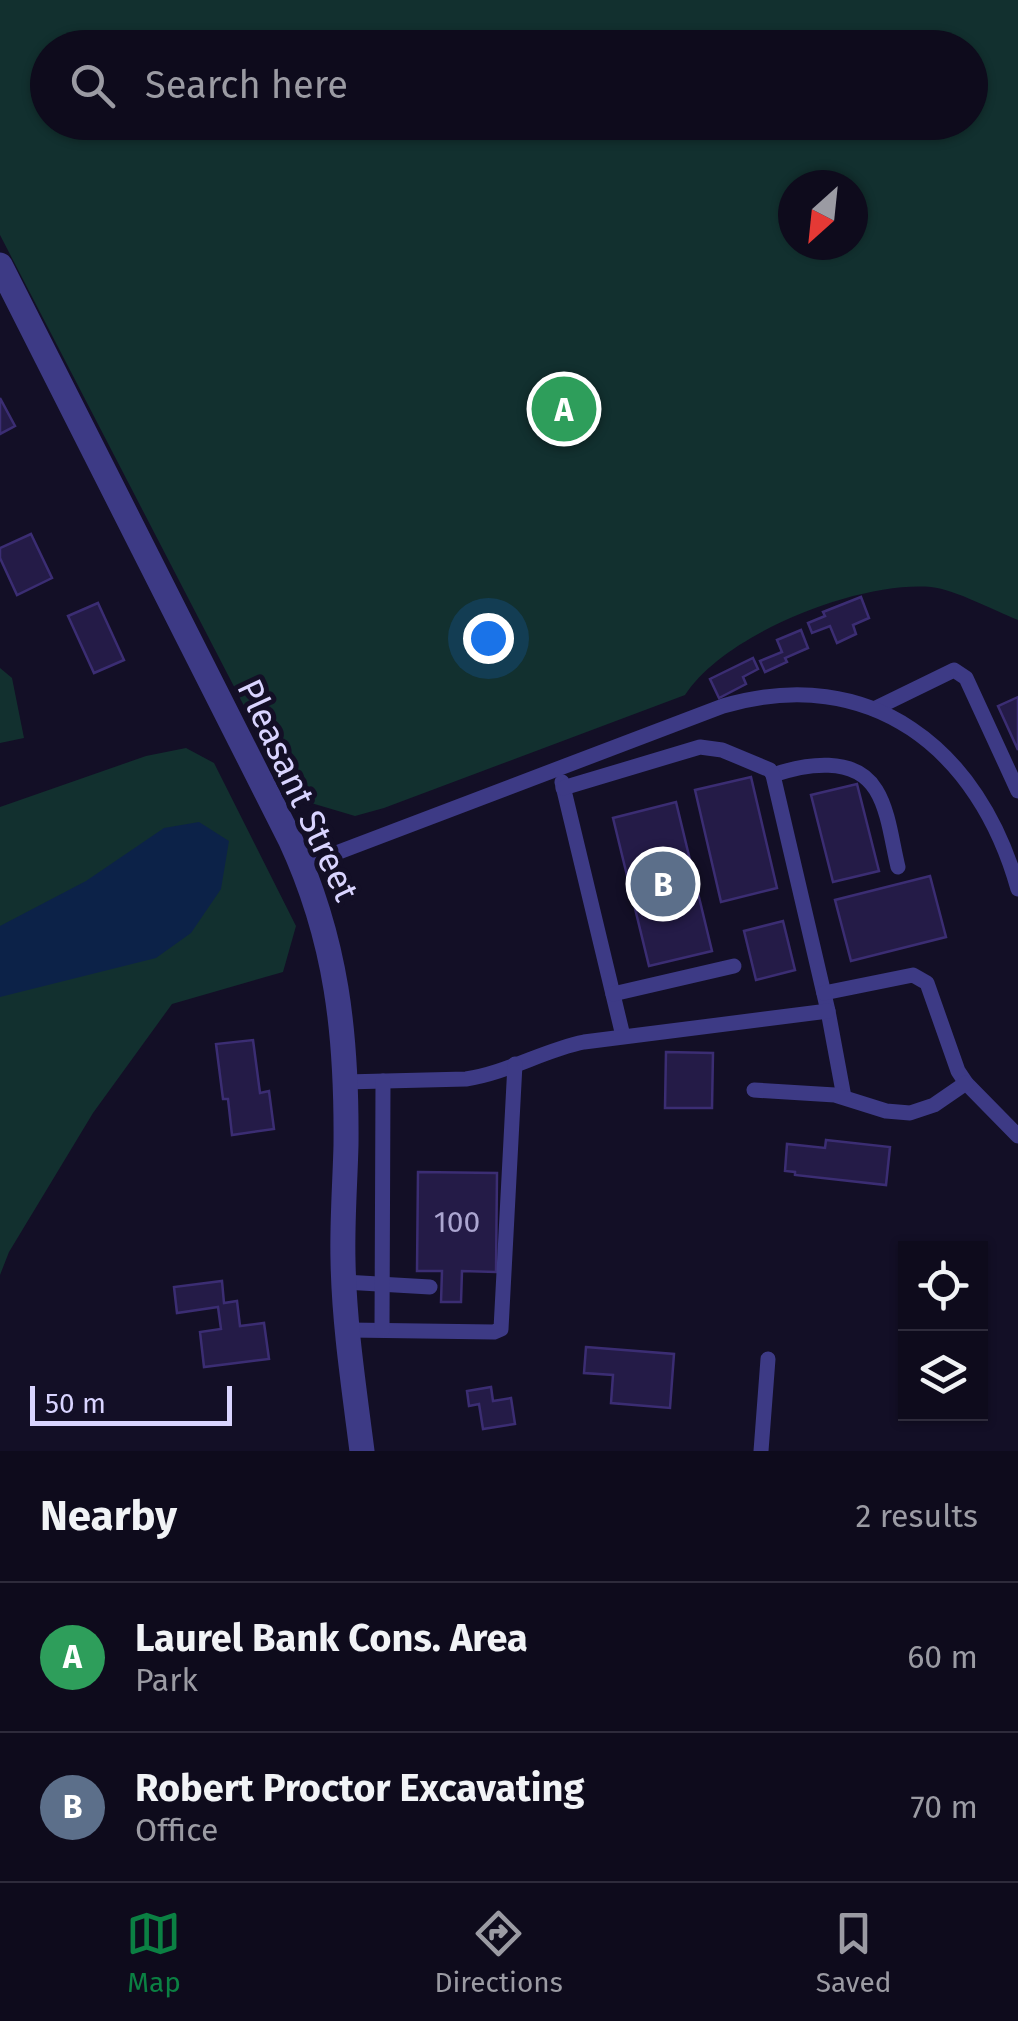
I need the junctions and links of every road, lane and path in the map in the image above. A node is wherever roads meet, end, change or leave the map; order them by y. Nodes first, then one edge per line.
1 (0, 264) edge
2 (874, 709) junction
3 (558, 768) junction
4 (774, 774) junction
5 (563, 788) junction
6 (1018, 791) edge
7 (1018, 828) edge
8 (1000, 834) junction
9 (302, 866) junction
10 (898, 867) dead end
11 (1018, 889) edge
12 (734, 966) dead end
13 (824, 993) junction
14 (613, 994) junction
15 (828, 1011) junction
16 (623, 1036) junction
17 (516, 1064) junction
18 (383, 1081) junction
19 (345, 1082) junction
20 (966, 1084) junction
21 (754, 1090) dead end
22 (844, 1097) junction
23 (1018, 1136) edge
24 (344, 1282) junction
25 (383, 1284) junction
26 (430, 1287) dead end
27 (349, 1330) junction
28 (382, 1330) junction
29 (768, 1359) dead end
30 (362, 1451) edge
31 (761, 1451) edge

1 - 9 street, Pleasant Street
2 - 3 lane
2 - 6 lane
2 - 8 lane
3 - 5 lane
3 - 9 lane
4 - 5 lane
4 - 10 lane
4 - 13 lane
5 - 14 lane
7 - 8 lane
8 - 11 lane
9 - 19 street, Pleasant Street
12 - 14 lane
13 - 15 lane
13 - 20 lane
14 - 16 lane
15 - 16 lane
15 - 22 lane
16 - 17 lane
17 - 18 lane
17 - 28 lane
18 - 19 lane
18 - 25 lane
19 - 24 street, Pleasant Street
20 - 22 lane
20 - 23 lane
21 - 22 lane
24 - 25 lane
24 - 27 street, Pleasant Street
25 - 26 lane
25 - 28 lane
27 - 28 lane
27 - 30 street, Pleasant Street
29 - 31 lane

